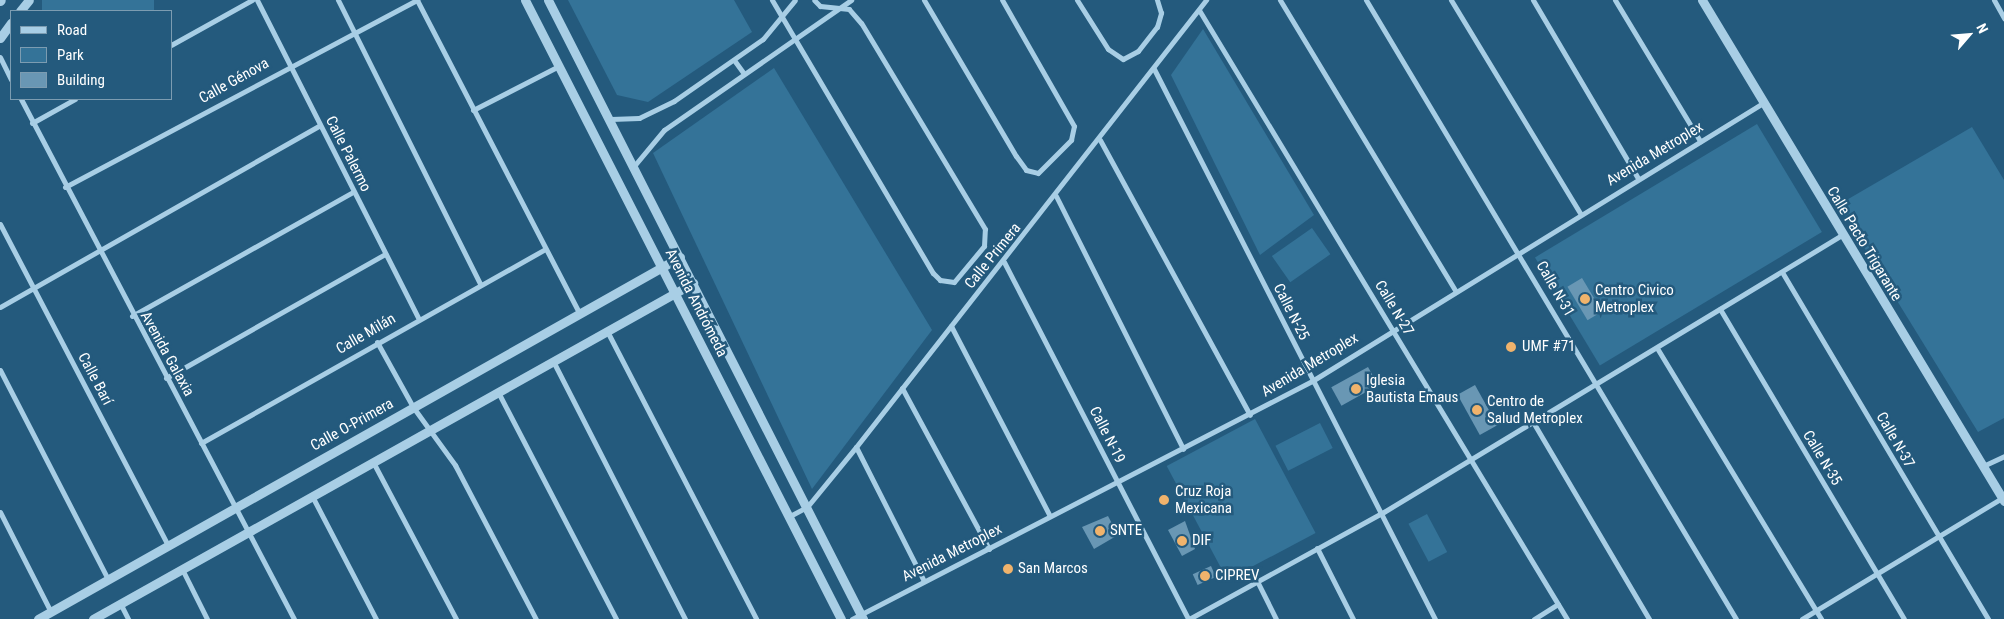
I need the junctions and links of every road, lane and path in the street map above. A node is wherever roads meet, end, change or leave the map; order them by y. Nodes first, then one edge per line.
1 (29, 0) edge
2 (252, 0) edge
3 (257, 0) edge
4 (338, 0) edge
5 (417, 0) edge
6 (525, 0) edge
7 (548, 0) edge
8 (772, 0) edge
9 (795, 0) edge
10 (814, 0) edge
11 (851, 0) edge
12 (924, 0) edge
13 (1002, 0) edge
14 (1077, 0) edge
15 (1156, 0) edge
16 (1206, 0) edge
17 (1280, 0) edge
18 (1366, 0) edge
19 (1451, 0) edge
20 (1533, 0) edge
21 (1616, 0) edge
22 (1702, 0) edge
23 (1994, 0) edge
24 (842, 7) junction
25 (21, 10) edge
26 (1199, 10) junction
27 (2004, 18) edge
28 (783, 19) junction
29 (10, 24) edge
30 (354, 32) junction
31 (0, 38) edge
32 (796, 39) junction
33 (172, 44) edge
34 (0, 57) edge
35 (734, 60) junction
36 (290, 64) junction
37 (559, 66) junction
38 (1154, 70) junction
39 (744, 74) junction
40 (10, 78) edge
41 (21, 100) edge
42 (73, 100) edge
43 (1763, 103) junction
44 (473, 110) junction
45 (611, 119) junction
46 (32, 123) junction
47 (320, 125) junction
48 (1100, 140) junction
49 (1700, 141) junction
50 (634, 166) junction
51 (1638, 178) junction
52 (65, 188) junction
53 (353, 192) junction
54 (1056, 196) junction
55 (1580, 214) junction
56 (0, 224) edge
57 (1842, 235) junction
58 (545, 249) junction
59 (1518, 251) junction
60 (100, 253) junction
61 (386, 254) junction
62 (680, 256) junction
63 (1004, 262) junction
64 (662, 267) junction
65 (1782, 272) junction
66 (693, 283) junction
67 (480, 284) junction
68 (34, 289) junction
69 (1455, 290) junction
70 (674, 293) junction
71 (0, 307) edge
72 (1720, 309) junction
73 (579, 313) junction
74 (132, 316) junction
75 (419, 319) junction
76 (951, 326) junction
77 (606, 330) junction
78 (1392, 330) junction
79 (377, 342) junction
80 (1657, 348) junction
81 (553, 361) junction
82 (0, 370) edge
83 (166, 378) junction
84 (1312, 380) junction
85 (1597, 384) junction
86 (902, 388) junction
87 (498, 392) junction
88 (414, 407) junction
89 (1250, 415) junction
90 (1533, 422) junction
91 (431, 430) junction
92 (201, 443) junction
93 (856, 446) junction
94 (1183, 449) junction
95 (2004, 456) edge
96 (1471, 459) junction
97 (373, 462) junction
98 (1983, 466) junction
99 (1118, 483) junction
100 (312, 496) junction
101 (2003, 499) edge
102 (236, 507) junction
103 (806, 507) junction
104 (0, 512) edge
105 (1382, 513) junction
106 (1050, 516) junction
107 (788, 517) junction
108 (249, 531) junction
109 (1937, 537) junction
110 (168, 544) junction
111 (1317, 548) junction
112 (989, 549) junction
113 (182, 568) junction
114 (1876, 574) junction
115 (108, 579) junction
116 (924, 581) junction
117 (1257, 581) junction
118 (120, 603) junction
119 (1558, 604) junction
120 (1816, 610) junction
121 (51, 612) junction
122 (862, 617) edge
123 (38, 619) edge
124 (93, 619) edge
125 (128, 619) edge
126 (207, 619) edge
127 (294, 619) edge
128 (376, 619) edge
129 (456, 619) edge
130 (536, 619) edge
131 (616, 619) edge
132 (685, 619) edge
133 (756, 619) edge
134 (841, 619) edge
135 (852, 619) edge
136 (1188, 619) edge
137 (1276, 619) edge
138 (1353, 619) edge
139 (1435, 619) edge
140 (1534, 619) edge
141 (1567, 619) edge
142 (1649, 619) edge
143 (1736, 619) edge
144 (1802, 619) edge
145 (1821, 619) edge
146 (1904, 619) edge
147 (1988, 619) edge

1 - 25 street
2 - 33 street
3 - 36 street, Calle Palermo
4 - 30 street
5 - 30 street, Calle Génova
5 - 44 street
6 - 37 street, Avenida Andrómeda
7 - 45 street, Avenida Andrómeda
8 - 28 street
9 - 28 street
10 - 24 street
11 - 24 street
12 - 13 street
14 - 15 street
16 - 26 street, Calle Primera
17 - 69 street
18 - 59 street, Calle N-31
19 - 55 street
20 - 51 street
21 - 49 street
22 - 43 street, Calle Pacto Trigarante
23 - 27 street
24 - 32 street
24 - 32 street
26 - 38 street, Calle Primera
26 - 78 street, Calle N-27
28 - 32 street
28 - 35 street
29 - 31 street
30 - 36 street, Calle Génova
30 - 67 street
32 - 39 street
34 - 40 street
35 - 39 street
35 - 45 street
36 - 47 street, Calle Palermo
36 - 52 street, Calle Génova
37 - 44 street
37 - 64 street, Avenida Andrómeda
38 - 48 street, Calle Primera
38 - 84 street, Calle N-25
39 - 50 street
41 - 46 street, Avenida Galaxia
42 - 46 street
43 - 49 street, Avenida Metroplex
43 - 57 street, Calle Pacto Trigarante
44 - 58 street
45 - 50 street, Avenida Andrómeda
46 - 52 street, Avenida Galaxia
47 - 53 street, Calle Palermo
47 - 60 street
48 - 54 street, Calle Primera
48 - 89 street
49 - 51 street, Avenida Metroplex
50 - 62 street, Avenida Andrómeda
51 - 55 street, Avenida Metroplex
52 - 60 street, Avenida Galaxia
53 - 61 street, Calle Palermo
53 - 74 street
54 - 63 street, Calle Primera
54 - 94 street
55 - 59 street, Avenida Metroplex
56 - 68 street, Calle Barí
57 - 65 street
57 - 98 street, Calle Pacto Trigarante
58 - 67 street, Calle Milán
58 - 73 street
59 - 69 street, Avenida Metroplex
59 - 85 street, Calle N-31
60 - 68 street
60 - 74 street, Avenida Galaxia
61 - 75 street, Calle Palermo
61 - 83 street
62 - 64 street, Calle O-Primera
62 - 66 street, Avenida Andrómeda
63 - 76 street, Calle Primera
63 - 99 street, Calle N-19
64 - 70 street, Avenida Andrómeda
64 - 73 street, Calle O-Primera
65 - 72 street
65 - 109 street, Calle N-37
66 - 70 street
66 - 103 street, Avenida Andrómeda
67 - 75 street, Calle Milán
68 - 71 street
68 - 110 street, Calle Barí
69 - 78 street, Avenida Metroplex
70 - 77 street
70 - 107 street, Avenida Andrómeda
72 - 80 street
72 - 114 street, Calle N-35
73 - 88 street, Calle O-Primera
74 - 83 street, Avenida Galaxia
75 - 79 street, Calle Milán
76 - 86 street, Calle Primera
76 - 106 street
77 - 81 street
77 - 133 street
78 - 84 street, Avenida Metroplex
78 - 96 street, Calle N-27
79 - 88 street
79 - 92 street, Calle Milán
80 - 85 street
80 - 120 street
81 - 87 street
81 - 132 street
82 - 115 street
83 - 92 street, Avenida Galaxia
84 - 89 street, Avenida Metroplex
84 - 105 street, Calle N-25
85 - 90 street
85 - 143 street, Calle N-31
86 - 93 street, Calle Primera
86 - 112 street
87 - 91 street
87 - 131 street
88 - 91 street
88 - 102 street, Calle O-Primera
89 - 94 street, Avenida Metroplex
90 - 96 street
90 - 142 street
91 - 97 street
91 - 130 street
92 - 102 street, Avenida Galaxia
93 - 103 street, Calle Primera
93 - 116 street
94 - 99 street, Avenida Metroplex
95 - 98 street
96 - 105 street
96 - 119 street, Calle N-27
97 - 100 street
97 - 129 street
98 - 101 street, Calle Pacto Trigarante
99 - 106 street, Avenida Metroplex
99 - 136 street, Calle N-19
100 - 108 street
100 - 128 street
101 - 109 street
102 - 108 street, Avenida Galaxia
102 - 110 street, Calle O-Primera
103 - 107 street, Calle Primera
103 - 122 street, Avenida Andrómeda
104 - 121 street
105 - 111 street
105 - 139 street, Calle N-25
106 - 112 street, Avenida Metroplex
107 - 134 street, Avenida Andrómeda
108 - 113 street
108 - 127 street, Avenida Galaxia
109 - 114 street
109 - 147 street, Calle N-37
110 - 115 street, Calle O-Primera
111 - 117 street
111 - 138 street
112 - 116 street, Avenida Metroplex
113 - 118 street
113 - 126 street
114 - 120 street
114 - 146 street, Calle N-35
115 - 121 street, Calle O-Primera
116 - 122 street, Avenida Metroplex
117 - 136 street
117 - 137 street
118 - 124 street
118 - 125 street
119 - 140 street
119 - 141 street, Calle N-27
120 - 144 street
120 - 145 street
121 - 123 street, Calle O-Primera
122 - 135 street, Avenida Metroplex

